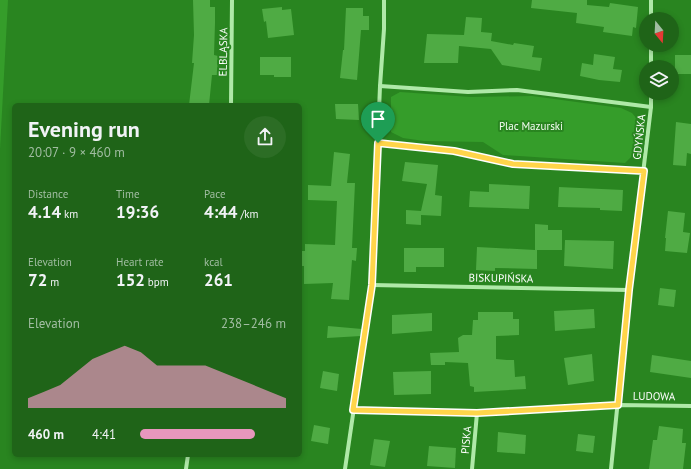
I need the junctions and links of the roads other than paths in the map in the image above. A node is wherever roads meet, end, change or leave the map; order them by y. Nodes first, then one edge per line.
1 (232, 0) edge
2 (384, 0) edge
3 (652, 0) edge
4 (651, 12) edge
5 (380, 86) junction
6 (651, 100) edge
7 (231, 103) edge
8 (651, 107) junction
9 (378, 143) junction
10 (644, 171) junction
11 (372, 285) junction
12 (629, 290) junction
13 (618, 405) junction
14 (691, 406) edge
15 (353, 410) junction
16 (477, 413) junction
17 (188, 457) edge
18 (186, 469) edge
19 (345, 469) edge
20 (472, 469) edge
21 (611, 469) edge

1 - 7 street, ELBLĄSKA
2 - 5 street
3 - 4 street
5 - 8 street
5 - 9 street
6 - 8 street, GDYŃSKA
8 - 10 street, GDYŃSKA
9 - 10 street
9 - 11 street
10 - 12 street, GDYŃSKA
11 - 12 street, BISKUPIŃSKA
11 - 15 street
12 - 13 street, GDYŃSKA
13 - 14 street, LUDOWA
13 - 16 street, LUDOWA
13 - 21 street, GDYŃSKA
15 - 16 street, LUDOWA
15 - 19 street
16 - 20 street, PISKA
17 - 18 street

